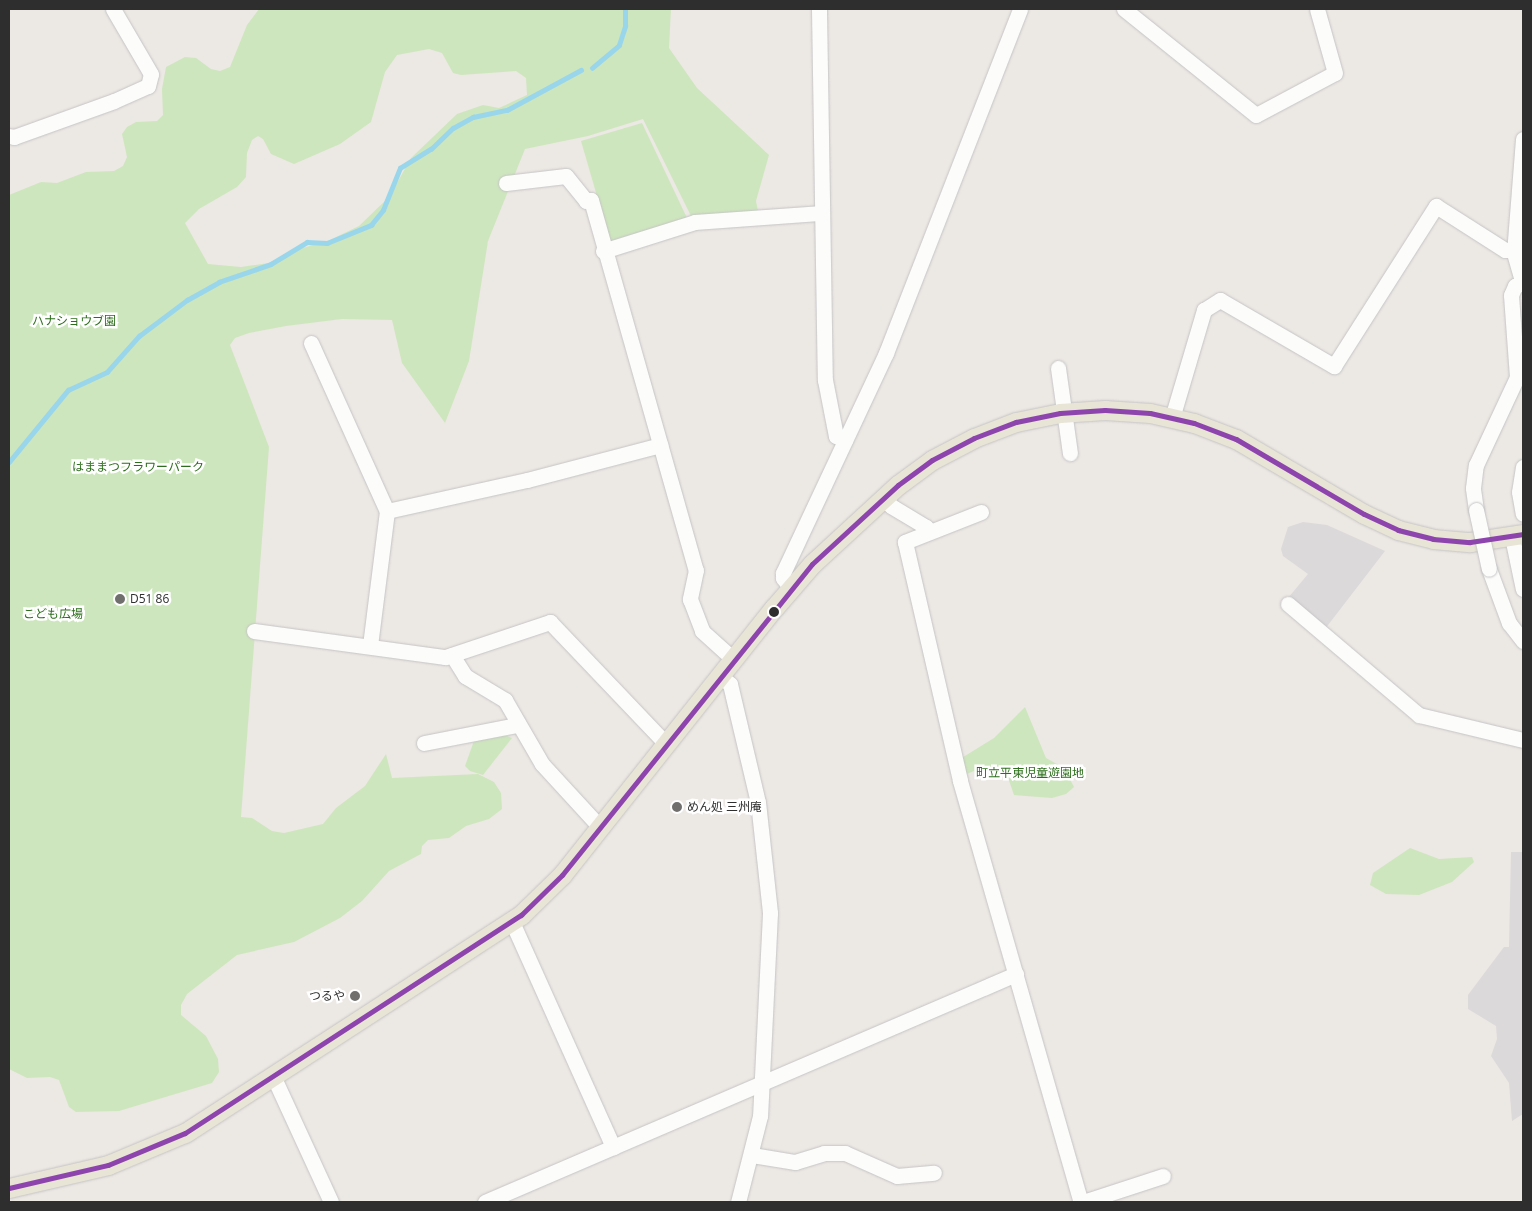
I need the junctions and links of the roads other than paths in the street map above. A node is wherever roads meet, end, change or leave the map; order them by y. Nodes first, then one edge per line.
1 (113, 9) edge
2 (819, 9) edge
3 (1020, 9) edge
4 (1124, 9) edge
5 (1317, 9) edge
6 (9, 136) edge
7 (1523, 140) edge
8 (506, 184) dead end
9 (822, 214) junction
10 (1514, 250) junction
11 (603, 251) junction
12 (1523, 284) edge
13 (311, 343) dead end
14 (1058, 368) dead end
15 (1064, 412) junction
16 (1172, 418) junction
17 (845, 440) junction
18 (660, 445) junction
19 (1070, 453) dead end
20 (1523, 467) edge
21 (884, 497) junction
22 (387, 511) junction
23 (981, 512) dead end
24 (1523, 514) edge
25 (928, 532) junction
26 (1517, 535) edge
27 (791, 588) junction
28 (1523, 589) edge
29 (1288, 604) dead end
30 (254, 631) dead end
31 (1523, 641) edge
32 (370, 645) junction
33 (452, 655) junction
34 (733, 659) junction
35 (720, 676) junction
36 (517, 725) junction
37 (1523, 740) edge
38 (424, 743) dead end
39 (666, 744) junction
40 (600, 827) junction
41 (512, 922) junction
42 (1016, 974) junction
43 (274, 1078) junction
44 (762, 1083) junction
45 (613, 1147) junction
46 (752, 1155) junction
47 (934, 1173) dead end
48 (1163, 1176) dead end
49 (9, 1188) edge
50 (332, 1202) edge
51 (485, 1202) edge
52 (738, 1202) edge
53 (1082, 1202) edge

1 - 6 street
2 - 9 street
3 - 17 street
4 - 5 street
7 - 10 street
8 - 11 street
9 - 11 street
9 - 17 street
10 - 12 street
10 - 16 street
11 - 18 street
12 - 31 street, bridge
13 - 22 street
14 - 15 street
15 - 16 main road
15 - 19 street
15 - 21 main road
16 - 26 main road
17 - 27 street
18 - 22 street
18 - 34 street
20 - 24 street
21 - 25 street
21 - 27 main road
22 - 32 street
23 - 25 street
25 - 42 street
26 - 28 street
27 - 34 main road
29 - 37 street
30 - 32 street
32 - 33 street
33 - 36 street
33 - 39 street
34 - 35 main road
35 - 39 main road
35 - 44 street
36 - 38 street
36 - 40 street
39 - 40 main road
40 - 41 main road
41 - 43 main road
41 - 45 street
42 - 44 street
42 - 53 street
43 - 49 main road
43 - 50 street
44 - 45 street
44 - 46 street
45 - 51 street
46 - 47 street
46 - 52 street
48 - 53 street

